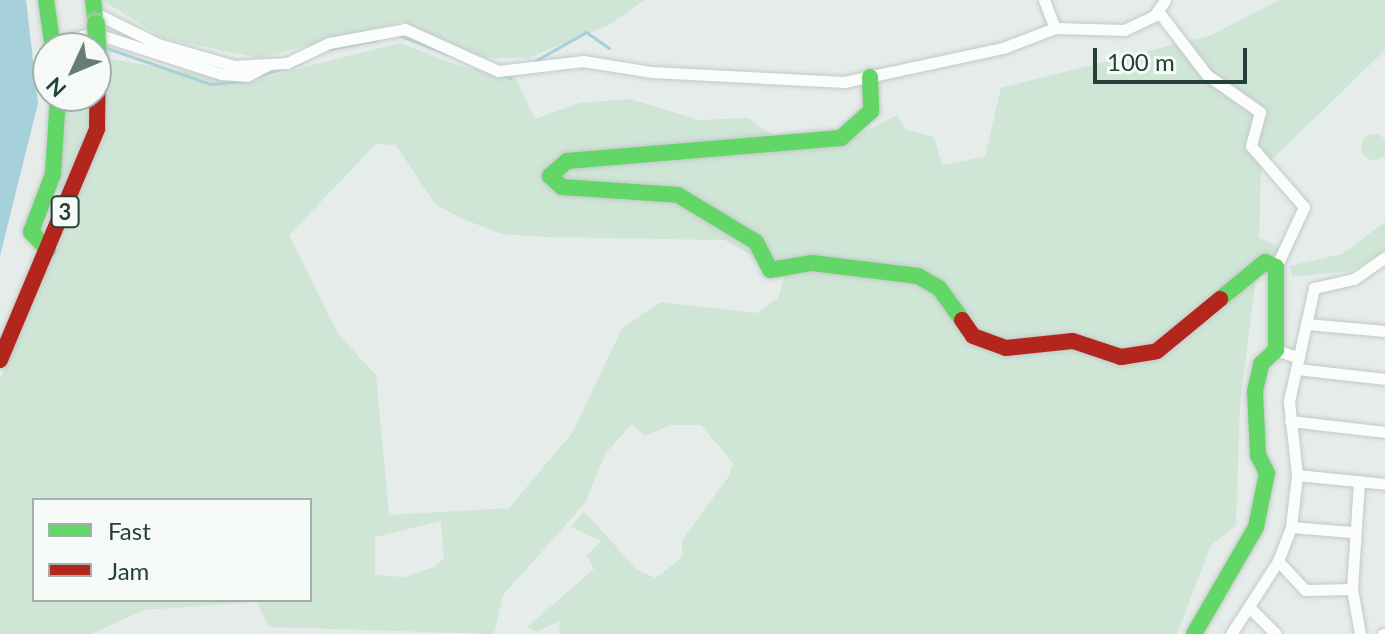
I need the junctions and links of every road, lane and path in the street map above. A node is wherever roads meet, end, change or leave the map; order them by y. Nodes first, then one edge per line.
1 (46, 0) edge
2 (1044, 0) edge
3 (1162, 5) edge
4 (95, 12) edge
5 (1055, 28) junction
6 (51, 32) edge
7 (112, 39) edge
8 (268, 65) junction
9 (870, 77) junction
10 (57, 112) edge
11 (48, 250) junction
12 (1385, 257) edge
13 (1276, 267) junction
14 (1307, 324) junction
15 (1385, 331) edge
16 (1276, 350) junction
17 (0, 360) edge
18 (1298, 364) junction
19 (1385, 379) edge
20 (1290, 421) junction
21 (1385, 432) edge
22 (1297, 475) junction
23 (1359, 481) junction
24 (1385, 484) edge
25 (1291, 527) junction
26 (1352, 532) junction
27 (1278, 561) junction
28 (1352, 589) junction
29 (1251, 609) junction
30 (1194, 634) edge
31 (1231, 634) edge
32 (1276, 634) edge
33 (1360, 634) edge

1 - 6 street
2 - 5 street
3 - 5 street
3 - 13 street
4 - 8 street
4 - 11 street, 3, bridge
5 - 9 street
7 - 8 street
8 - 9 street
9 - 13 street
10 - 11 street
11 - 17 street, 3
12 - 14 street
13 - 16 street
14 - 15 street
14 - 18 street
16 - 18 street
16 - 30 street
18 - 19 street
18 - 20 street
20 - 21 street
20 - 22 street
22 - 23 street
22 - 25 street
23 - 24 street
23 - 26 street
25 - 26 street
25 - 27 street
26 - 28 street
27 - 28 street
27 - 29 street
28 - 33 street
29 - 31 street
29 - 32 street

